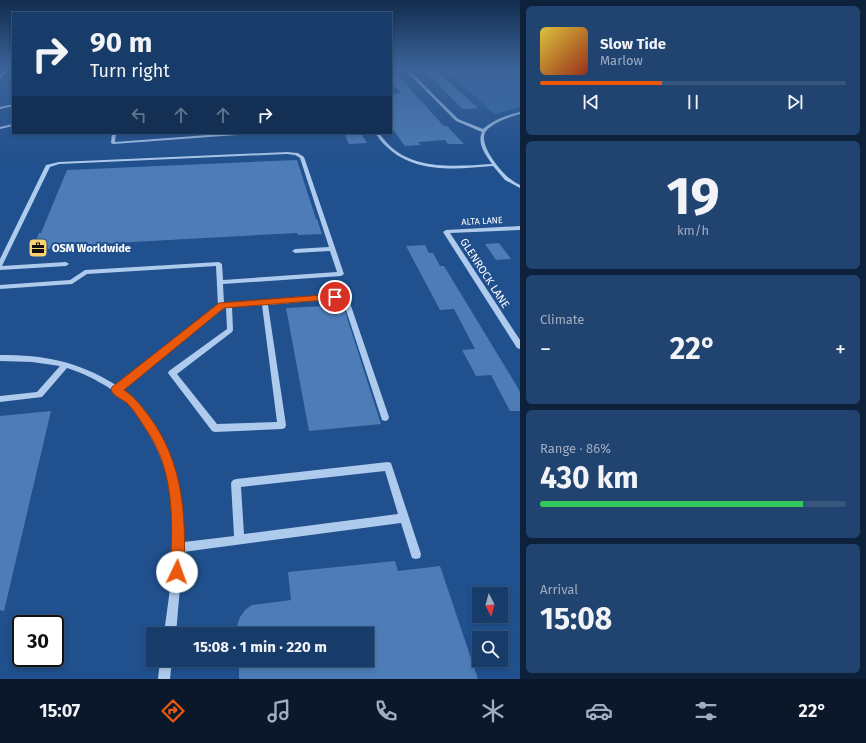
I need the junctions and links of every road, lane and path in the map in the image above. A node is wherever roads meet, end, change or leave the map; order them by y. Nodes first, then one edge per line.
1 (436, 100) edge
2 (12, 105) edge
3 (0, 108) edge
4 (520, 113) edge
5 (12, 125) edge
6 (0, 128) edge
7 (484, 131) junction
8 (114, 134) edge
9 (141, 134) edge
10 (235, 134) edge
11 (378, 134) edge
12 (141, 140) junction
13 (495, 165) junction
14 (520, 187) edge
15 (520, 228) edge
16 (446, 232) joint
17 (333, 249) junction
18 (295, 251) dead end
19 (66, 264) dead end
20 (0, 266) edge
21 (220, 282) junction
22 (0, 287) edge
23 (264, 303) junction
24 (225, 306) junction
25 (520, 346) edge
26 (0, 358) edge
27 (65, 365) junction
28 (116, 390) junction
29 (0, 399) edge
30 (385, 417) dead end
31 (404, 518) junction
32 (239, 539) junction
33 (178, 548) junction
34 (416, 554) dead end
35 (171, 627) edge
36 (165, 667) edge
37 (164, 679) edge

1 - 7 street
2 - 3 street
4 - 7 street
5 - 6 street
7 - 13 street
8 - 12 street
9 - 12 street
10 - 12 street
11 - 13 street
13 - 14 street
15 - 16 street, ALTA LANE
16 - 25 street, GLENROCK LANE
17 - 18 street
17 - 20 street
17 - 21 street
19 - 20 street
21 - 22 street
21 - 24 street
23 - 24 street
23 - 24 street
23 - 30 street
24 - 28 street
26 - 27 street
27 - 28 street
27 - 29 street
28 - 33 street
31 - 32 street
31 - 32 street
31 - 34 street
32 - 33 street
33 - 35 street
36 - 37 street

